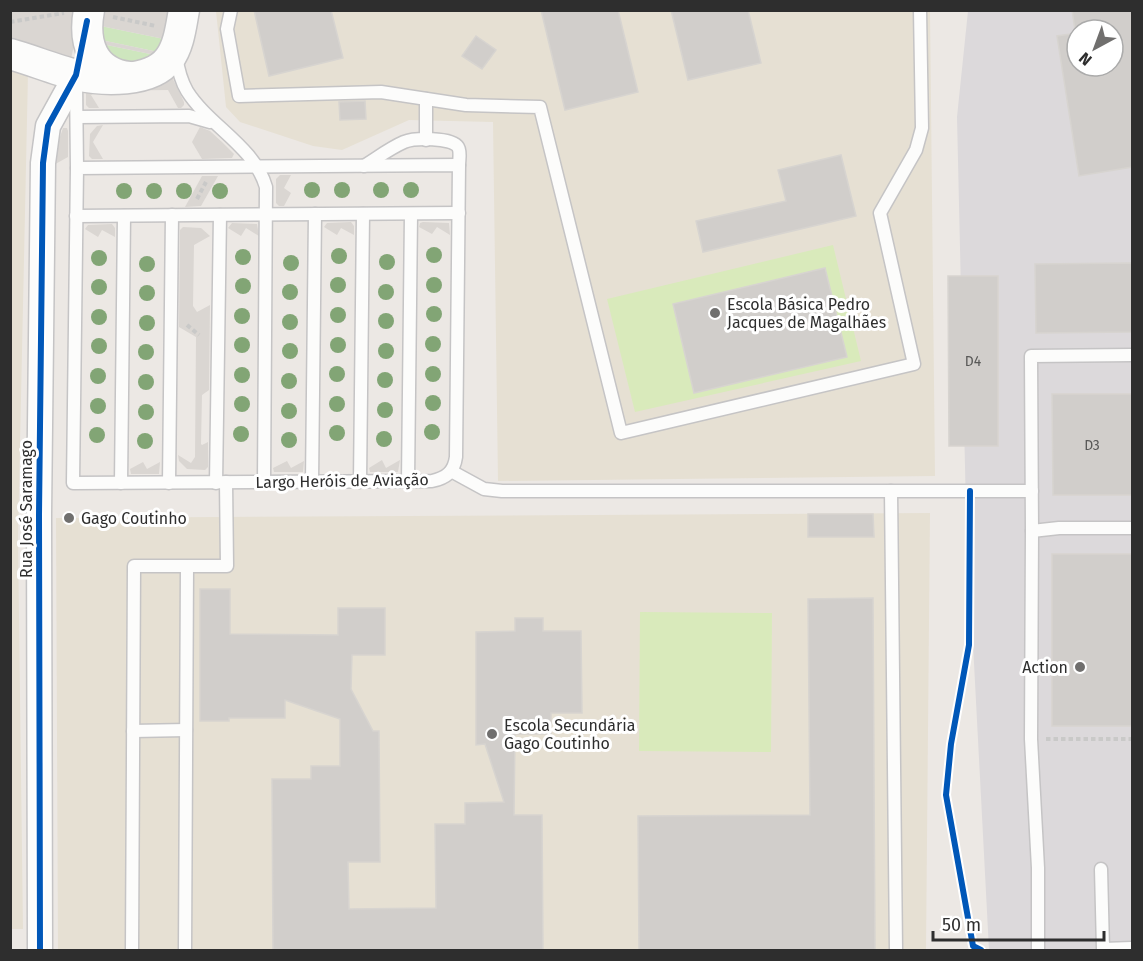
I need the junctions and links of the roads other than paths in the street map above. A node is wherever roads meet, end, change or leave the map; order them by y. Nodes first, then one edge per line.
1 (231, 10) edge
2 (920, 10) edge
3 (88, 15) edge
4 (173, 29) edge
5 (10, 54) edge
6 (76, 75) junction
7 (134, 77) junction
8 (426, 99) junction
9 (77, 117) junction
10 (221, 129) junction
11 (426, 140) junction
12 (459, 165) junction
13 (363, 166) junction
14 (258, 167) junction
15 (77, 168) junction
16 (459, 213) junction
17 (315, 214) junction
18 (363, 214) junction
19 (411, 214) junction
20 (172, 215) junction
21 (220, 215) junction
22 (267, 215) junction
23 (76, 216) junction
24 (124, 216) junction
25 (1132, 356) edge
26 (451, 471) junction
27 (408, 481) junction
28 (221, 482) junction
29 (264, 482) junction
30 (312, 482) junction
31 (360, 482) junction
32 (121, 483) junction
33 (169, 483) junction
34 (891, 491) junction
35 (1032, 491) junction
36 (1132, 528) edge
37 (1032, 531) junction
38 (187, 567) junction
39 (186, 730) junction
40 (133, 731) junction
41 (1101, 869) dead end
42 (1132, 948) edge
43 (40, 951) edge
44 (132, 951) edge
45 (185, 951) edge
46 (896, 951) edge
47 (1038, 951) edge

1 - 8 lane
2 - 8 lane
3 - 6 street
3 - 7 street
4 - 7 street
4 - 10 lane
5 - 6 street
6 - 7 street
6 - 9 lane, Largo Heróis de Aviação
6 - 43 street, Rua José Saramago
8 - 11 lane
9 - 10 lane
9 - 15 lane, Largo Heróis de Aviação
10 - 14 lane
11 - 12 lane
11 - 13 lane
12 - 13 lane
12 - 16 lane, Largo Heróis de Aviação
13 - 14 lane
14 - 15 lane
14 - 22 lane
15 - 23 lane, Largo Heróis de Aviação
16 - 19 lane
16 - 26 lane, Largo Heróis de Aviação
17 - 18 lane
17 - 22 lane
17 - 30 lane
18 - 19 lane
18 - 31 lane
19 - 27 lane
20 - 21 lane
20 - 24 lane
20 - 33 lane
21 - 22 lane
21 - 28 lane
22 - 29 lane
23 - 24 lane
23 - 32 lane, Largo Heróis de Aviação
24 - 32 lane
25 - 35 lane
26 - 27 lane, Largo Heróis de Aviação
26 - 34 lane
27 - 31 lane, Largo Heróis de Aviação
28 - 29 lane, Largo Heróis de Aviação
28 - 33 lane, Largo Heróis de Aviação
28 - 38 lane
29 - 30 lane, Largo Heróis de Aviação
30 - 31 lane, Largo Heróis de Aviação
32 - 33 lane, Largo Heróis de Aviação
34 - 35 lane
34 - 46 lane
35 - 37 lane
36 - 37 lane
37 - 47 lane
38 - 39 lane
38 - 40 lane
39 - 40 lane
39 - 45 lane
40 - 44 lane
41 - 42 lane

